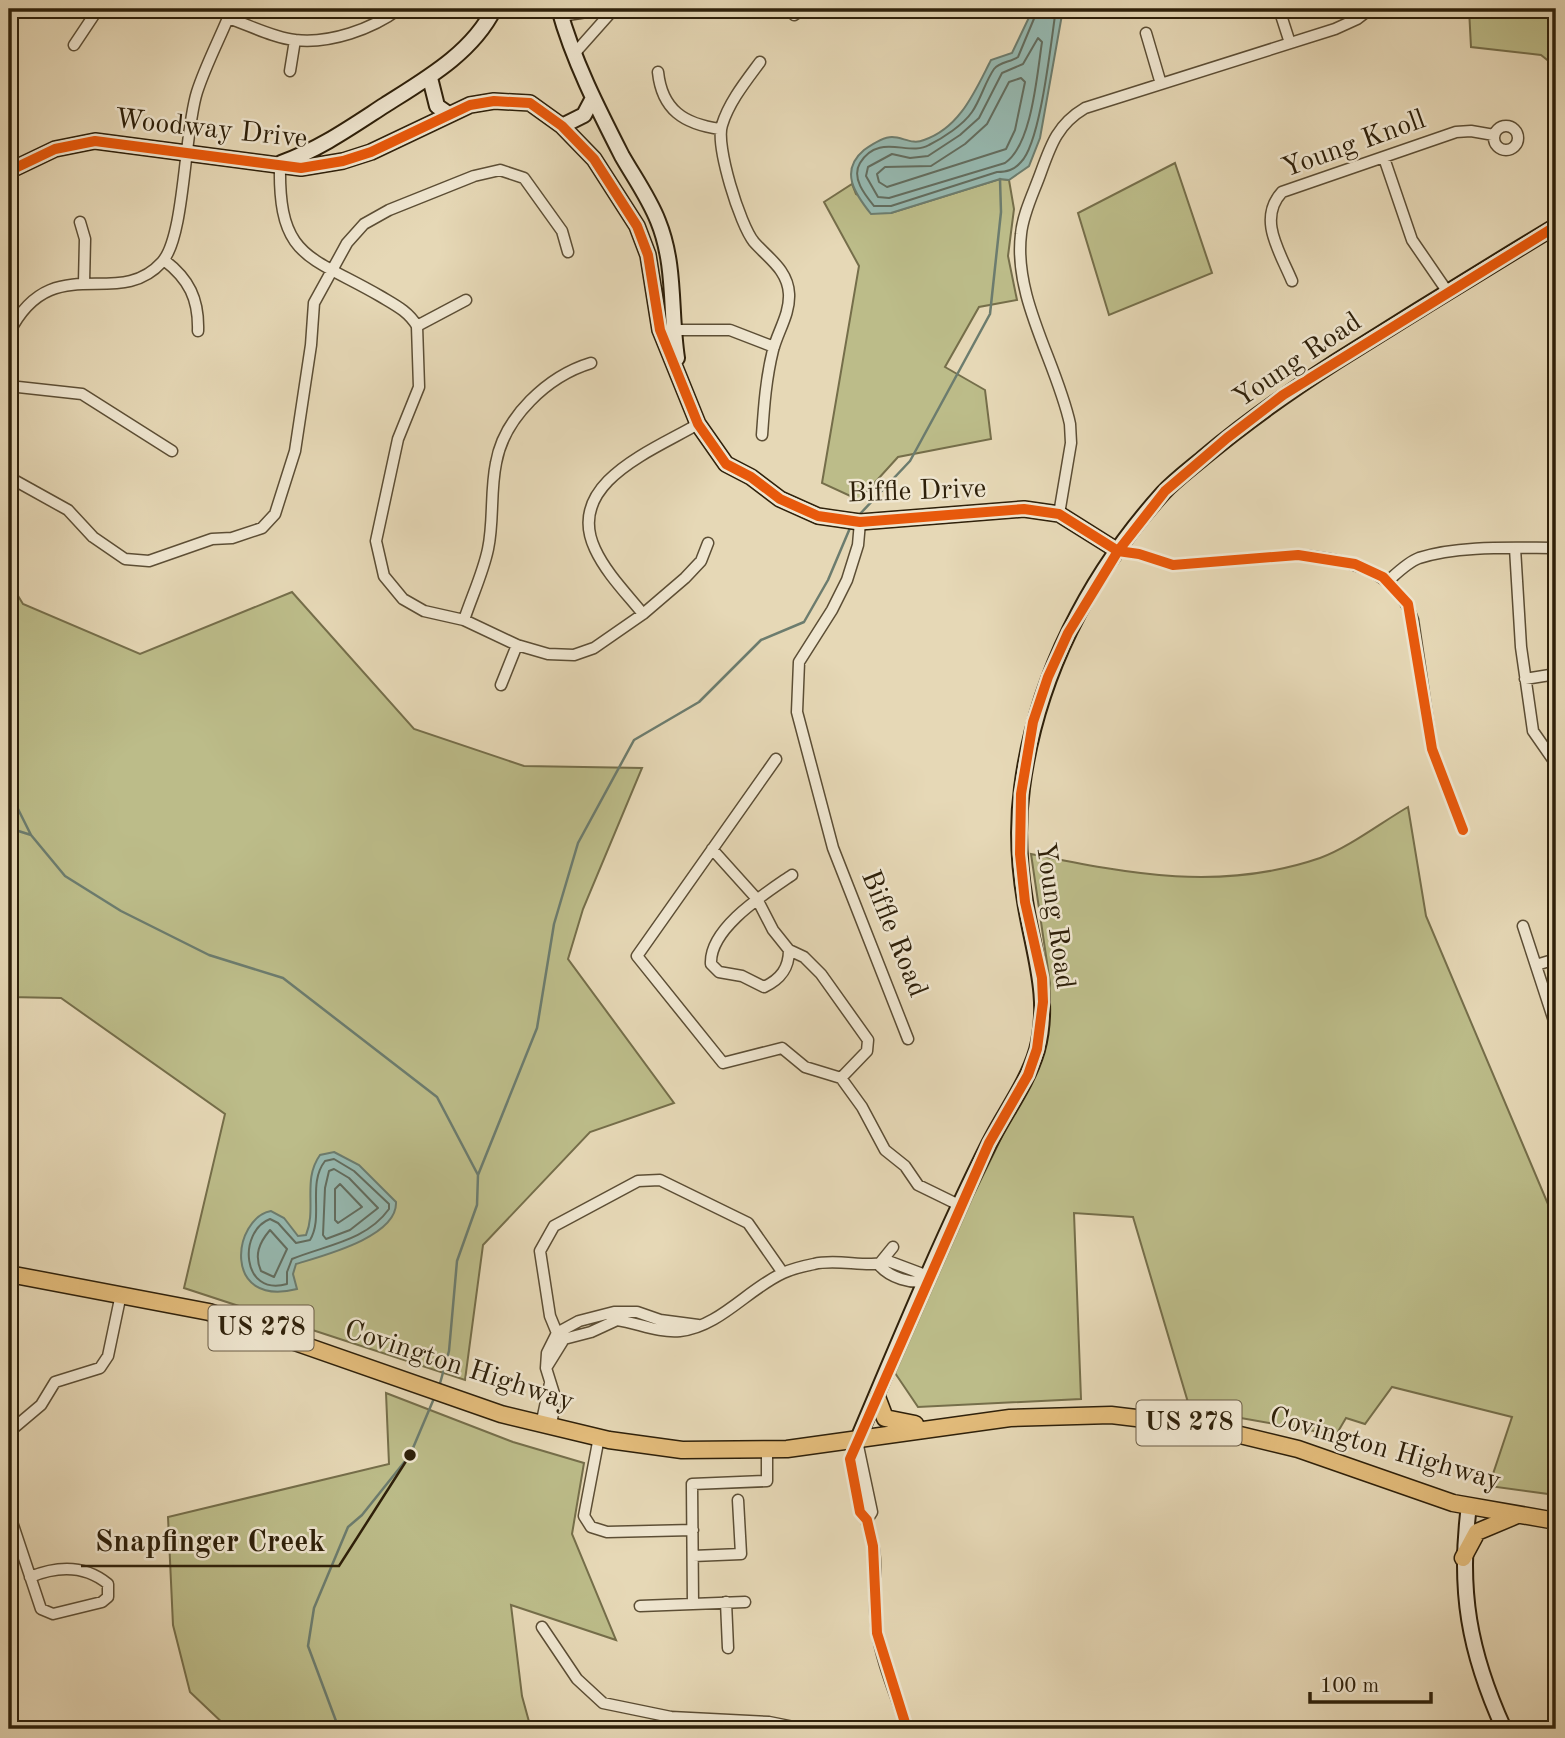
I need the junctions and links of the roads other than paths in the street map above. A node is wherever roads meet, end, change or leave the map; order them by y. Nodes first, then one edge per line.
1 (98, 9) edge
2 (399, 9) edge
3 (495, 9) edge
4 (606, 9) edge
5 (614, 9) edge
6 (1279, 9) edge
7 (1370, 9) edge
8 (560, 12) edge
9 (228, 13) edge
10 (1146, 33) dead end
11 (295, 40) junction
12 (1290, 43) junction
13 (74, 45) dead end
14 (575, 54) junction
15 (761, 62) dead end
16 (290, 71) dead end
17 (658, 72) dead end
18 (430, 78) junction
19 (1161, 84) junction
20 (593, 98) junction
21 (447, 113) junction
22 (562, 126) junction
23 (720, 129) junction
24 (1494, 135) dead end
25 (185, 151) junction
26 (1384, 158) junction
27 (280, 163) junction
28 (9, 171) edge
29 (80, 222) dead end
30 (1556, 226) edge
31 (568, 251) dead end
32 (164, 260) junction
33 (331, 271) junction
34 (1292, 281) dead end
35 (84, 283) junction
36 (1447, 291) junction
37 (466, 300) dead end
38 (417, 326) junction
39 (666, 330) junction
40 (198, 331) dead end
41 (9, 333) edge
42 (774, 347) junction
43 (591, 363) dead end
44 (9, 386) edge
45 (698, 424) junction
46 (762, 435) dead end
47 (172, 451) dead end
48 (9, 473) edge
49 (1059, 513) junction
50 (860, 522) junction
51 (708, 544) dead end
52 (1515, 548) junction
53 (1556, 548) edge
54 (1118, 551) junction
55 (1388, 580) junction
56 (643, 614) junction
57 (464, 620) junction
58 (517, 645) junction
59 (1556, 674) edge
60 (1525, 679) junction
61 (501, 685) dead end
62 (776, 759) dead end
63 (1556, 764) edge
64 (1463, 830) dead end
65 (833, 848) joint
66 (712, 849) junction
67 (792, 875) dead end
68 (757, 899) junction
69 (1523, 926) dead end
70 (789, 950) junction
71 (1556, 959) edge
72 (1536, 965) junction
73 (1556, 1027) edge
74 (908, 1039) dead end
75 (841, 1078) junction
76 (961, 1206) junction
77 (893, 1247) dead end
78 (879, 1265) junction
79 (904, 1267) junction
80 (783, 1273) junction
81 (9, 1274) edge
82 (900, 1278) junction
83 (928, 1281) junction
84 (121, 1294) junction
85 (561, 1336) junction
86 (877, 1396) junction
87 (545, 1427) junction
88 (926, 1429) junction
89 (10, 1430) edge
90 (599, 1437) junction
91 (857, 1441) junction
92 (767, 1450) junction
93 (738, 1500) dead end
94 (1468, 1506) junction
95 (9, 1513) edge
96 (1517, 1515) junction
97 (1556, 1521) edge
98 (693, 1530) junction
99 (693, 1556) junction
100 (1463, 1558) junction
101 (30, 1577) junction
102 (745, 1601) dead end
103 (726, 1602) junction
104 (693, 1604) junction
105 (640, 1606) dead end
106 (542, 1627) dead end
107 (728, 1648) dead end
108 (804, 1729) edge
109 (907, 1729) edge
110 (1504, 1729) edge

1 - 13 street
2 - 11 street
3 - 18 street, Woodway Drive
4 - 8 street
5 - 14 street
6 - 12 street
7 - 12 street
8 - 14 street
9 - 11 street
9 - 25 street
10 - 19 street
11 - 16 street
12 - 19 street
14 - 20 street
15 - 23 street
17 - 23 street
18 - 21 street
18 - 27 street, Woodway Drive
19 - 49 street
20 - 22 street
20 - 39 street, Biffle Drive
21 - 22 street, Woodway Drive
21 - 27 street, Woodway Drive
22 - 39 street, Biffle Drive
23 - 42 street
24 - 26 street, Young Knoll
25 - 27 street, Woodway Drive
25 - 28 street, Woodway Drive
25 - 32 street
26 - 34 street, Young Knoll
26 - 36 street
27 - 33 street
29 - 35 street
30 - 36 street, Young Road
31 - 33 street
32 - 35 street
32 - 40 street
33 - 38 street
33 - 48 street
35 - 41 street
36 - 54 street, Young Road
37 - 38 street
38 - 57 street
39 - 42 street
39 - 45 street, Biffle Drive
42 - 46 street
43 - 57 street
44 - 47 street
45 - 50 street, Biffle Drive
45 - 56 street
49 - 50 street, Biffle Drive
49 - 54 street, Biffle Drive
50 - 65 street, Biffle Drive
51 - 56 street
52 - 53 street
52 - 55 street
52 - 60 street
54 - 55 street
54 - 76 street, Young Road
55 - 64 street
56 - 58 street
57 - 58 street
58 - 61 street
59 - 60 street
60 - 63 street
62 - 66 street
65 - 74 street, Biffle Road
66 - 68 street
66 - 75 street
67 - 68 street
68 - 70 street
68 - 70 street
69 - 72 street
70 - 75 street
71 - 72 street
72 - 73 street
75 - 76 street
76 - 83 street, Young Road
77 - 78 street
78 - 79 street
78 - 80 street
78 - 82 street
79 - 82 street
79 - 83 street
80 - 85 street
80 - 85 street
81 - 84 main road, Covington Highway / US 278
82 - 83 street
83 - 86 street, Young Road
84 - 87 main road, Covington Highway / US 278
84 - 89 street
85 - 87 street
86 - 88 main road
86 - 91 street, Young Road
87 - 90 main road, Covington Highway / US 278
88 - 91 main road, Covington Highway / US 278
88 - 94 main road, Covington Highway / US 278
90 - 92 main road, Covington Highway / US 278
90 - 98 street
91 - 92 main road, Covington Highway / US 278
91 - 109 street
92 - 98 street
93 - 99 street
94 - 96 main road, Covington Highway / US 278
94 - 100 street
95 - 101 street
96 - 97 main road, Covington Highway / US 278
96 - 100 main road
98 - 99 street
99 - 104 street
100 - 110 street
101 - 101 street
102 - 103 street
103 - 104 street
103 - 107 street
104 - 105 street
106 - 108 street

